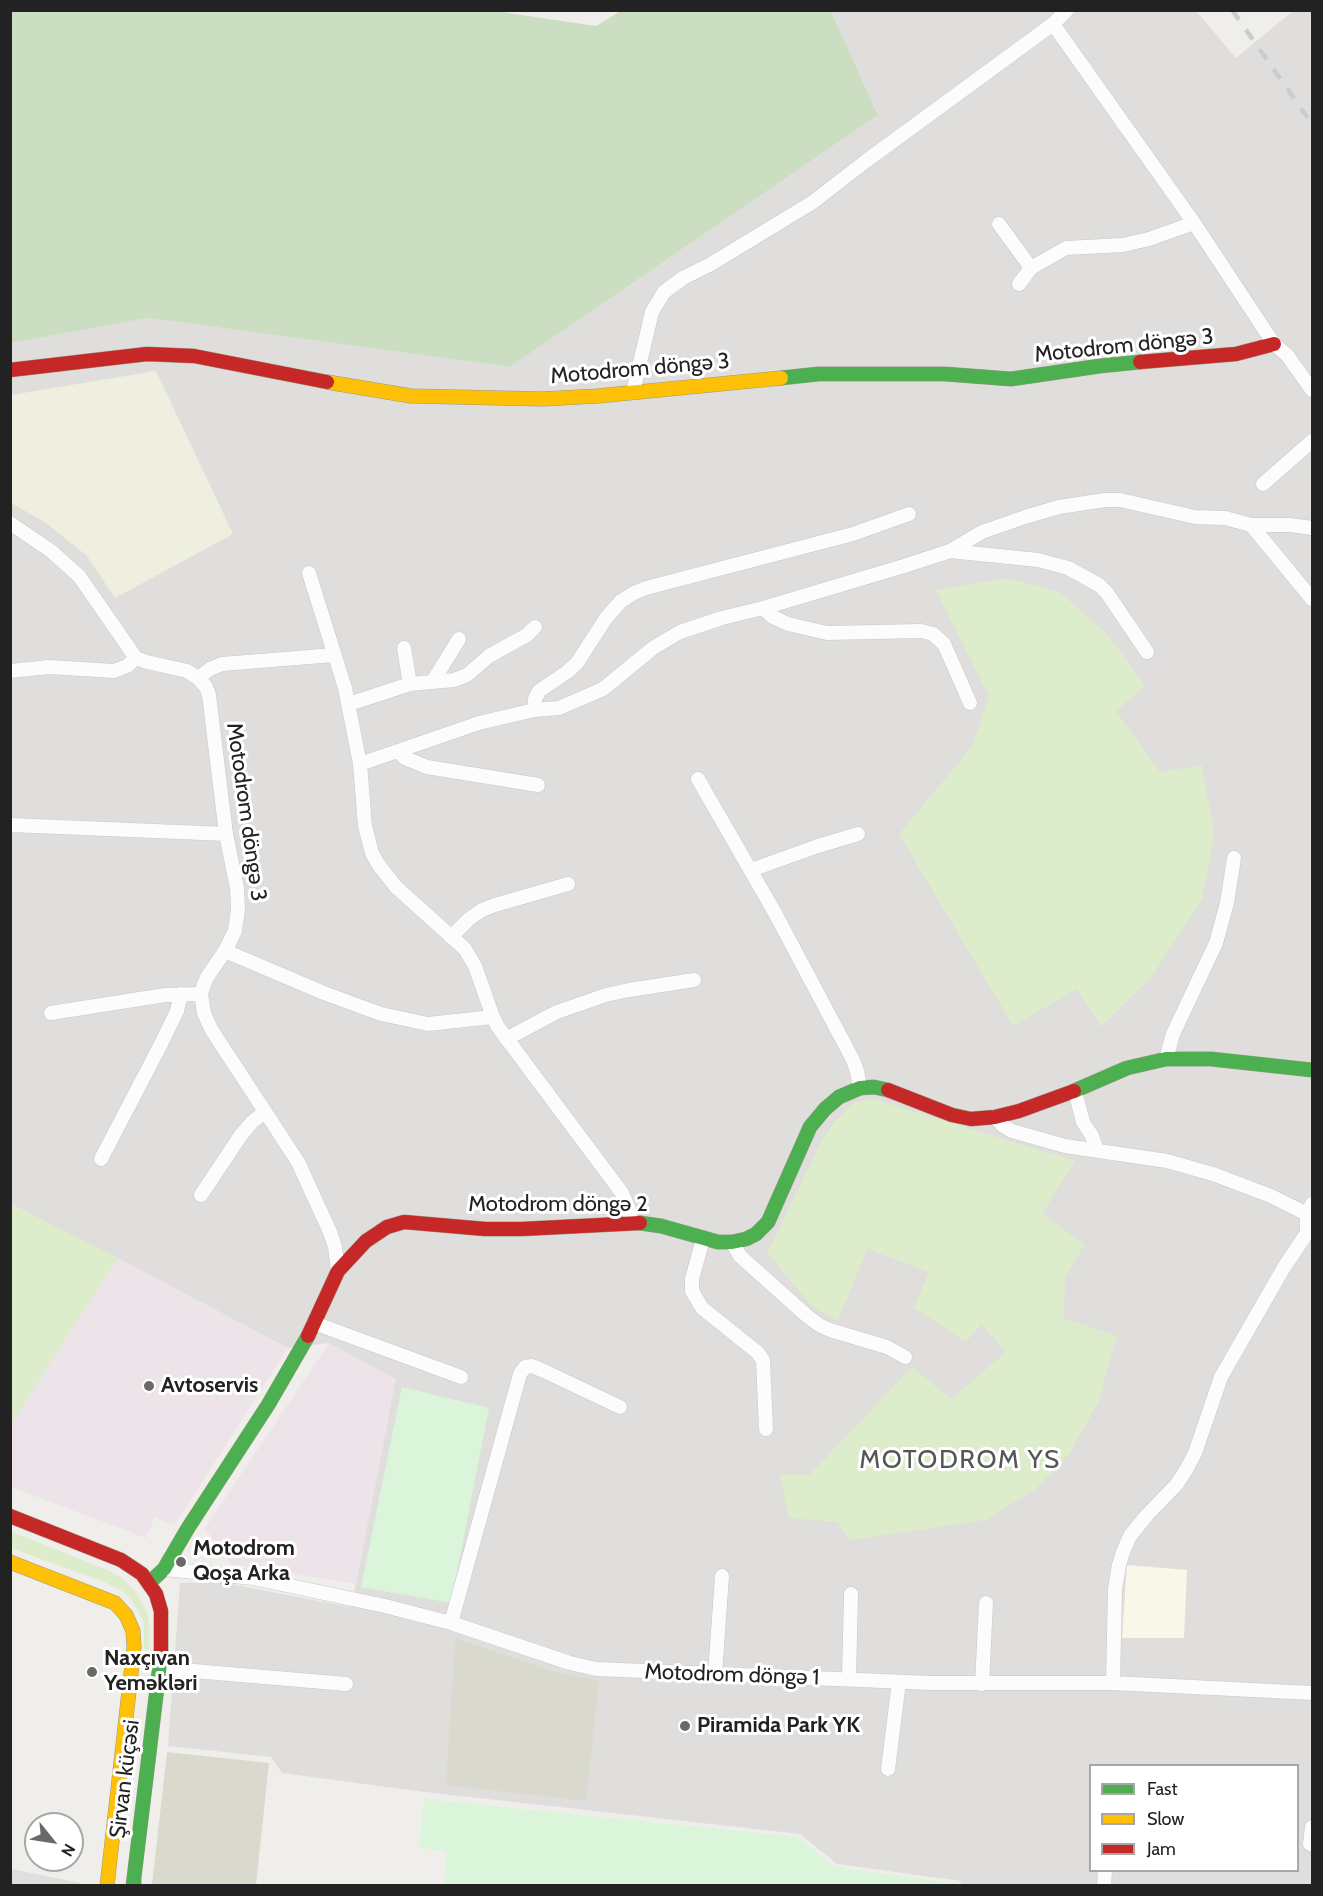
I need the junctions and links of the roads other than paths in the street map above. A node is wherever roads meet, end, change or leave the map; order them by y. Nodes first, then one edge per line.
1 (1066, 10) edge
2 (1053, 24) junction
3 (1194, 223) junction
4 (999, 224) dead end
5 (1031, 268) junction
6 (1019, 284) dead end
7 (1274, 344) junction
8 (10, 370) edge
9 (1312, 390) edge
10 (633, 392) junction
11 (1312, 441) edge
12 (1263, 484) dead end
13 (909, 514) dead end
14 (10, 523) edge
15 (1251, 525) junction
16 (1312, 528) edge
17 (950, 550) junction
18 (309, 573) dead end
19 (1312, 599) edge
20 (763, 608) junction
21 (535, 627) dead end
22 (459, 639) dead end
23 (404, 648) dead end
24 (1147, 652) dead end
25 (334, 655) junction
26 (136, 658) junction
27 (10, 672) edge
28 (198, 678) junction
29 (433, 681) junction
30 (410, 684) junction
31 (970, 703) dead end
32 (349, 704) junction
33 (534, 710) junction
34 (398, 751) junction
35 (360, 764) junction
36 (698, 779) dead end
37 (538, 785) dead end
38 (10, 825) edge
39 (226, 834) junction
40 (858, 834) dead end
41 (1233, 858) dead end
42 (751, 870) junction
43 (568, 884) dead end
44 (451, 937) junction
45 (225, 951) junction
46 (694, 980) dead end
47 (181, 994) junction
48 (201, 994) junction
49 (51, 1013) dead end
50 (493, 1017) junction
51 (506, 1039) junction
52 (1166, 1059) junction
53 (1312, 1070) edge
54 (860, 1088) junction
55 (1075, 1091) junction
56 (265, 1112) junction
57 (995, 1117) junction
58 (1097, 1151) junction
59 (101, 1159) dead end
60 (201, 1195) dead end
61 (1310, 1209) edge
62 (631, 1223) junction
63 (1310, 1234) edge
64 (703, 1239) junction
65 (732, 1242) junction
66 (338, 1271) junction
67 (314, 1323) junction
68 (905, 1357) dead end
69 (461, 1377) dead end
70 (620, 1407) dead end
71 (766, 1429) dead end
72 (14, 1519) edge
73 (10, 1562) edge
74 (164, 1569) junction
75 (722, 1576) dead end
76 (149, 1583) junction
77 (851, 1594) dead end
78 (986, 1603) dead end
79 (451, 1623) junction
80 (159, 1668) junction
81 (715, 1674) junction
82 (849, 1680) junction
83 (899, 1682) junction
84 (1113, 1683) junction
85 (346, 1684) dead end
86 (982, 1684) junction
87 (1312, 1693) edge
88 (888, 1768) dead end
89 (1312, 1827) edge
90 (1310, 1844) dead end
91 (134, 1884) edge
92 (107, 1886) edge

1 - 2 street
2 - 3 street
2 - 10 street
3 - 5 street
3 - 7 street
4 - 5 street
5 - 6 street
7 - 9 street
7 - 10 street, Motodrom döngə 3
8 - 10 street, Motodrom döngə 3
11 - 12 street
13 - 33 street
14 - 26 street
15 - 16 street
15 - 17 street
15 - 19 street
17 - 20 street
17 - 24 street
18 - 25 street
20 - 31 street
20 - 33 street
21 - 29 street
22 - 29 street
23 - 30 street
25 - 28 street
25 - 32 street
26 - 27 street
26 - 28 street
28 - 39 street, Motodrom döngə 3
29 - 30 street
30 - 32 street
32 - 35 street
33 - 34 street
34 - 35 street
34 - 37 street
35 - 44 street
36 - 42 street
38 - 39 street
39 - 45 street, Motodrom döngə 3
40 - 42 street
41 - 52 street
42 - 54 street
43 - 44 street
44 - 50 street
45 - 48 street, Motodrom döngə 3
45 - 50 street
46 - 51 street
47 - 48 street
47 - 49 street
47 - 59 street
48 - 56 street
50 - 51 street
51 - 62 street
52 - 53 street
52 - 55 street
54 - 57 street
54 - 65 street, Motodrom döngə 2
55 - 57 street
55 - 58 street
56 - 60 street
56 - 66 street
57 - 58 street
58 - 61 street
61 - 63 street
62 - 64 street, Motodrom döngə 2
62 - 66 street, Motodrom döngə 2
63 - 84 street
64 - 65 street, Motodrom döngə 2
64 - 71 street
65 - 68 street
66 - 67 street, Motodrom döngə 2
67 - 69 street
67 - 74 street, Motodrom döngə 2
70 - 79 street
72 - 76 street, Şirvan küçəsi
73 - 92 street, Şirvan küçəsi
74 - 76 street, Motodrom döngə 2
74 - 79 street, Motodrom döngə 1
75 - 81 street
76 - 80 street, Şirvan küçəsi
77 - 82 street
78 - 86 street
79 - 81 street, Motodrom döngə 1
80 - 85 street
80 - 91 street, Şirvan küçəsi
81 - 82 street, Motodrom döngə 1
82 - 83 street, Motodrom döngə 1
83 - 86 street, Motodrom döngə 1
83 - 88 street
84 - 86 street, Motodrom döngə 1
84 - 87 street, Motodrom döngə 1
89 - 90 street

